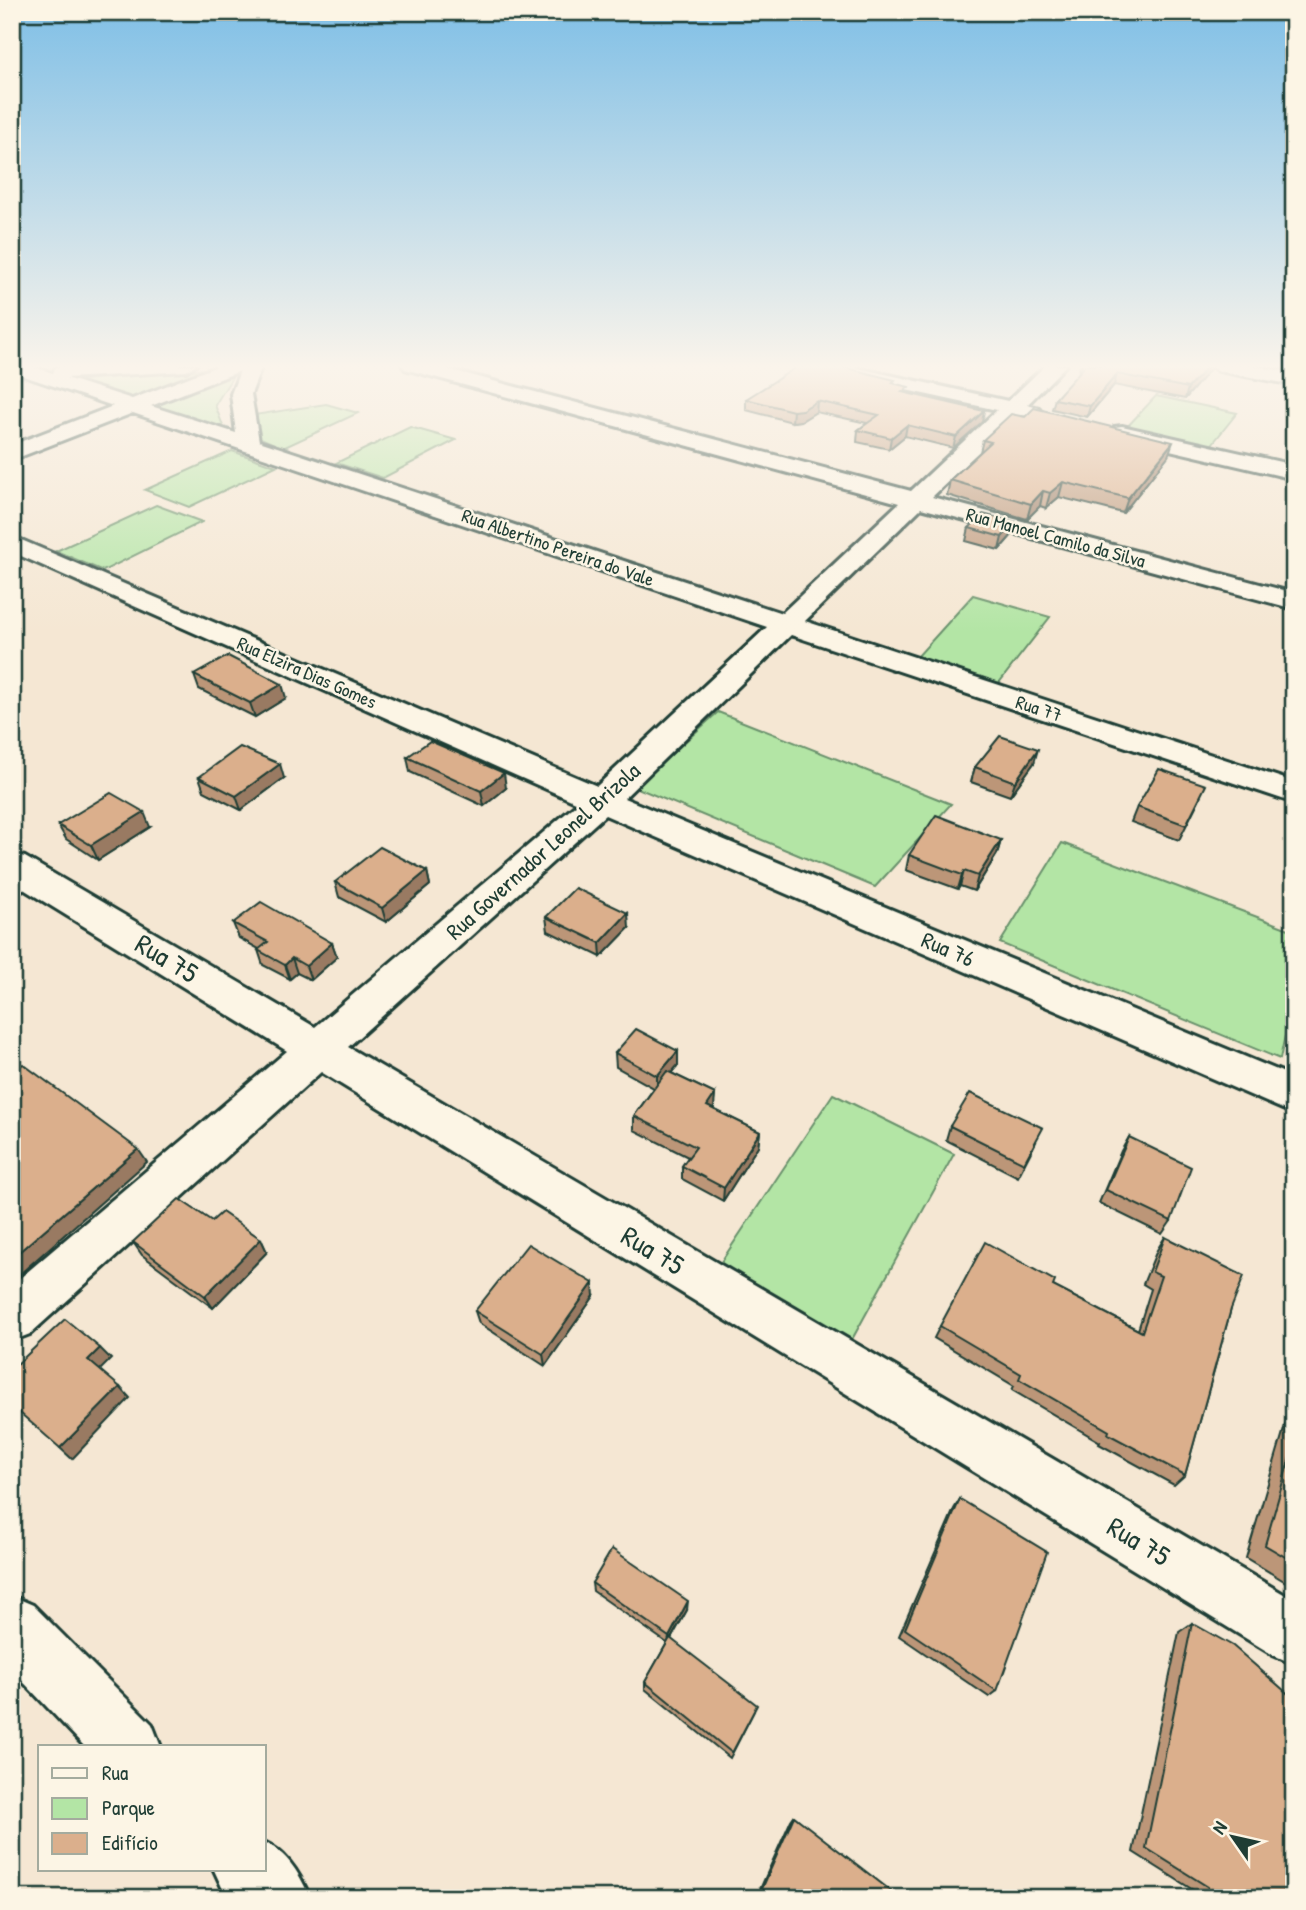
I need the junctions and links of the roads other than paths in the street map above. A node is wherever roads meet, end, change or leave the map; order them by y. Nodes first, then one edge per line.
1 (282, 454) edge
2 (745, 454) edge
3 (965, 454) edge
4 (1217, 454) edge
5 (1294, 472) edge
6 (917, 500) junction
7 (12, 543) edge
8 (1294, 601) edge
9 (785, 623) junction
10 (1294, 793) edge
11 (601, 801) junction
12 (12, 866) edge
13 (320, 1049) junction
14 (1294, 1096) edge
15 (12, 1317) edge
16 (12, 1626) edge
17 (1294, 1634) edge
18 (127, 1745) edge
19 (249, 1871) edge
20 (275, 1898) edge

1 - 9 street, Rua Albertino Pereira do Vale
2 - 6 street, Rua Manoel Camilo da Silva
3 - 6 street, Rua Governador Leonel Brizola
4 - 5 street
6 - 8 street, Rua Manoel Camilo da Silva
6 - 9 street, Rua Governador Leonel Brizola
7 - 11 street, Rua Elzira Dias Gomes
9 - 10 street, Rua 77
9 - 11 street, Rua Governador Leonel Brizola
11 - 13 street, Rua Governador Leonel Brizola
11 - 14 street, Rua 76
12 - 13 street, Rua 75
13 - 15 street, Rua Governador Leonel Brizola
13 - 17 street, Rua 75
16 - 18 street
19 - 20 street

